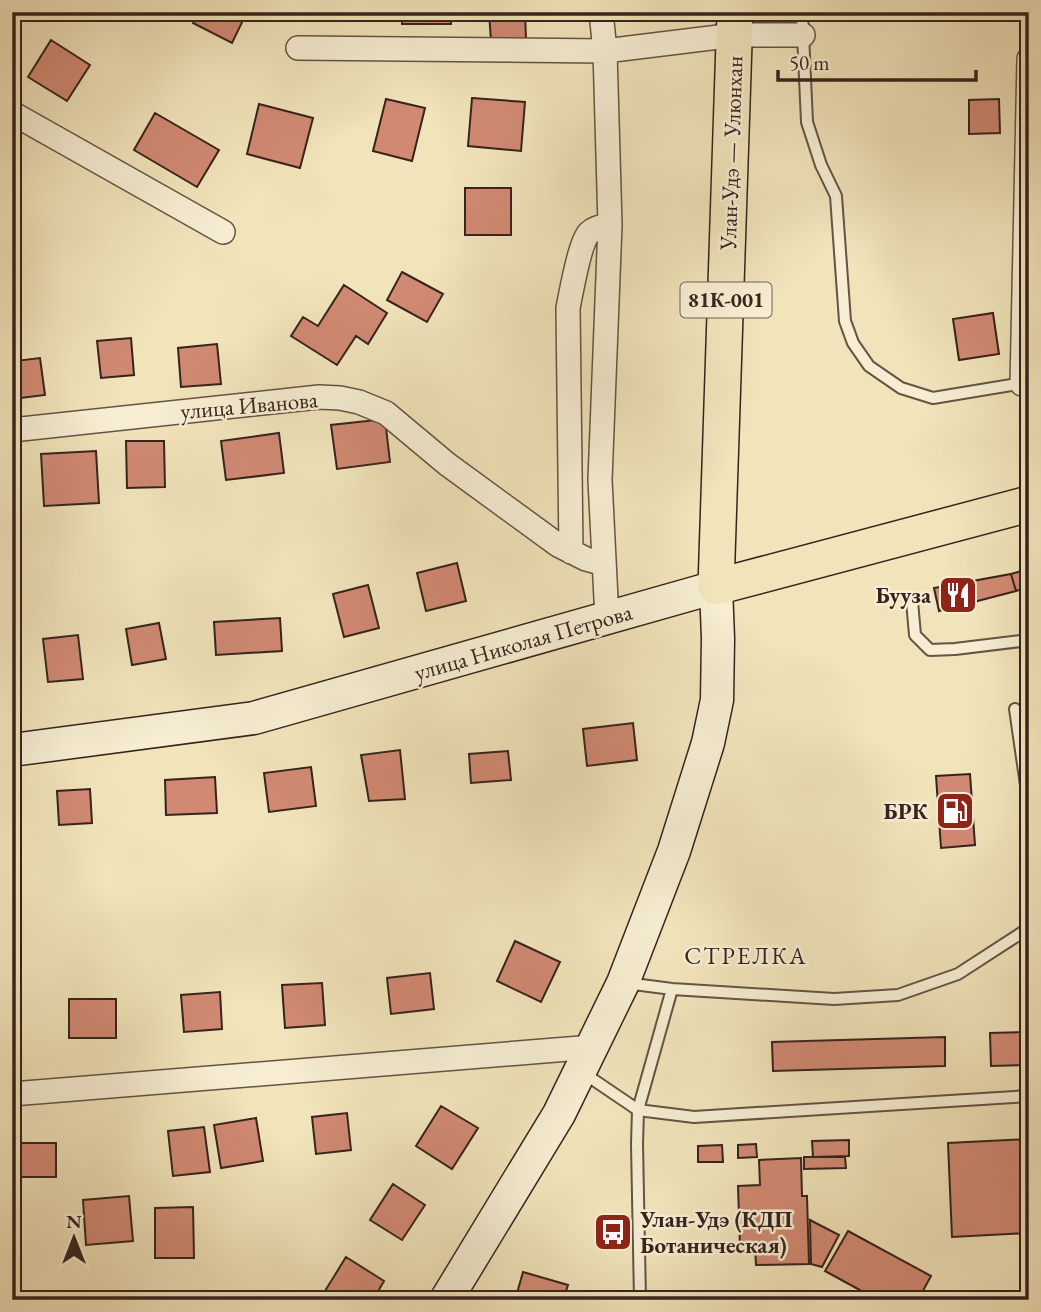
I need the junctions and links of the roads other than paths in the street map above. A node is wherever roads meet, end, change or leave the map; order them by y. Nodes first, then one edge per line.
1 (601, 12) edge
2 (802, 12) edge
3 (735, 23) edge
4 (803, 36) junction
5 (298, 48) dead end
6 (605, 51) junction
7 (1029, 59) edge
8 (12, 113) edge
9 (610, 225) junction
10 (223, 232) dead end
11 (1025, 383) edge
12 (12, 430) edge
13 (1029, 504) edge
14 (571, 552) junction
15 (604, 564) junction
16 (716, 587) junction
17 (912, 601) dead end
18 (607, 619) junction
19 (1029, 640) edge
20 (1015, 709) dead end
21 (12, 750) edge
22 (1029, 806) edge
23 (1029, 929) edge
24 (624, 983) junction
25 (672, 989) junction
26 (587, 1059) junction
27 (12, 1094) edge
28 (1029, 1096) edge
29 (638, 1110) junction
30 (446, 1300) edge
31 (640, 1300) edge

1 - 6 street
2 - 4 lane
3 - 4 street
3 - 6 street
3 - 16 main road, Улан-Удэ — Улюнхан / 81К-001
4 - 11 lane
5 - 6 street
6 - 9 street
7 - 11 street
8 - 10 street
9 - 14 street
9 - 15 street
12 - 14 street, улица Иванова
13 - 16 main road, улица Николая Петрова
14 - 15 street, улица Иванова
15 - 18 street
16 - 18 main road, улица Николая Петрова
16 - 24 main road
17 - 19 lane
18 - 21 main road, улица Николая Петрова
20 - 22 lane
23 - 25 lane
24 - 25 lane
24 - 26 main road
25 - 29 lane
26 - 27 street
26 - 29 lane
26 - 30 main road
28 - 29 lane
29 - 31 lane

